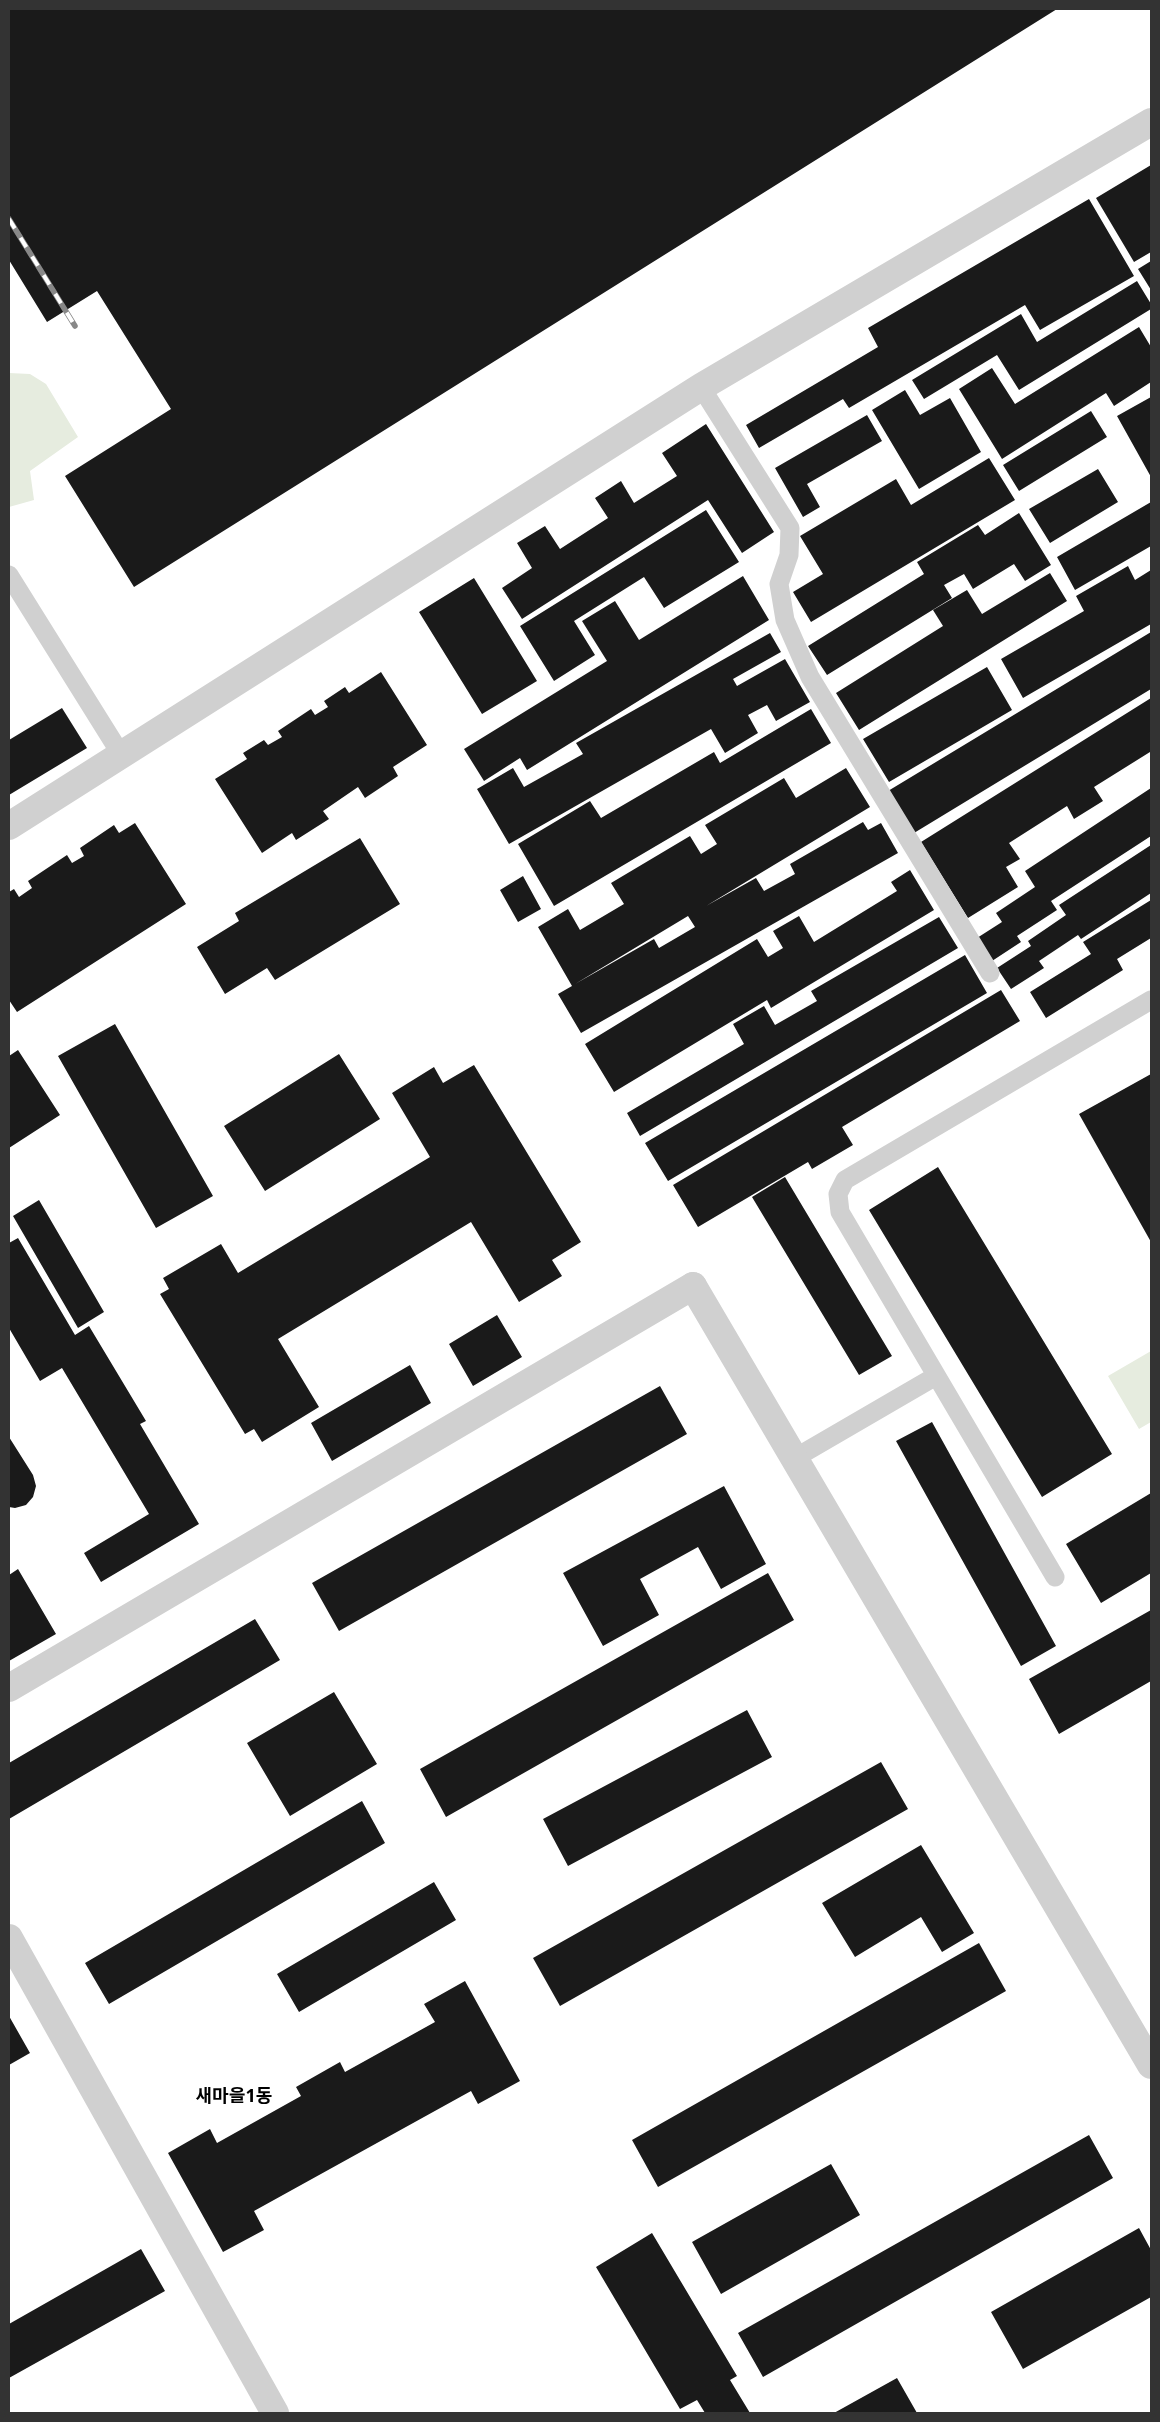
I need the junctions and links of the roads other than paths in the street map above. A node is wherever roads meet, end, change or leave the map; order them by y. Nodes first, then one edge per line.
1 (1151, 122) edge
2 (701, 387) junction
3 (9, 575) edge
4 (122, 756) junction
5 (9, 826) edge
6 (990, 973) dead end
7 (1151, 1000) edge
8 (936, 1376) junction
9 (795, 1458) junction
10 (1055, 1577) dead end
11 (9, 1688) edge
12 (9, 1938) edge
13 (1151, 2065) edge
14 (275, 2413) edge

1 - 2 street
2 - 4 street
2 - 6 lane
3 - 4 lane
4 - 5 street
7 - 8 lane
8 - 9 lane
8 - 10 lane
9 - 11 street
9 - 13 street
12 - 14 street

